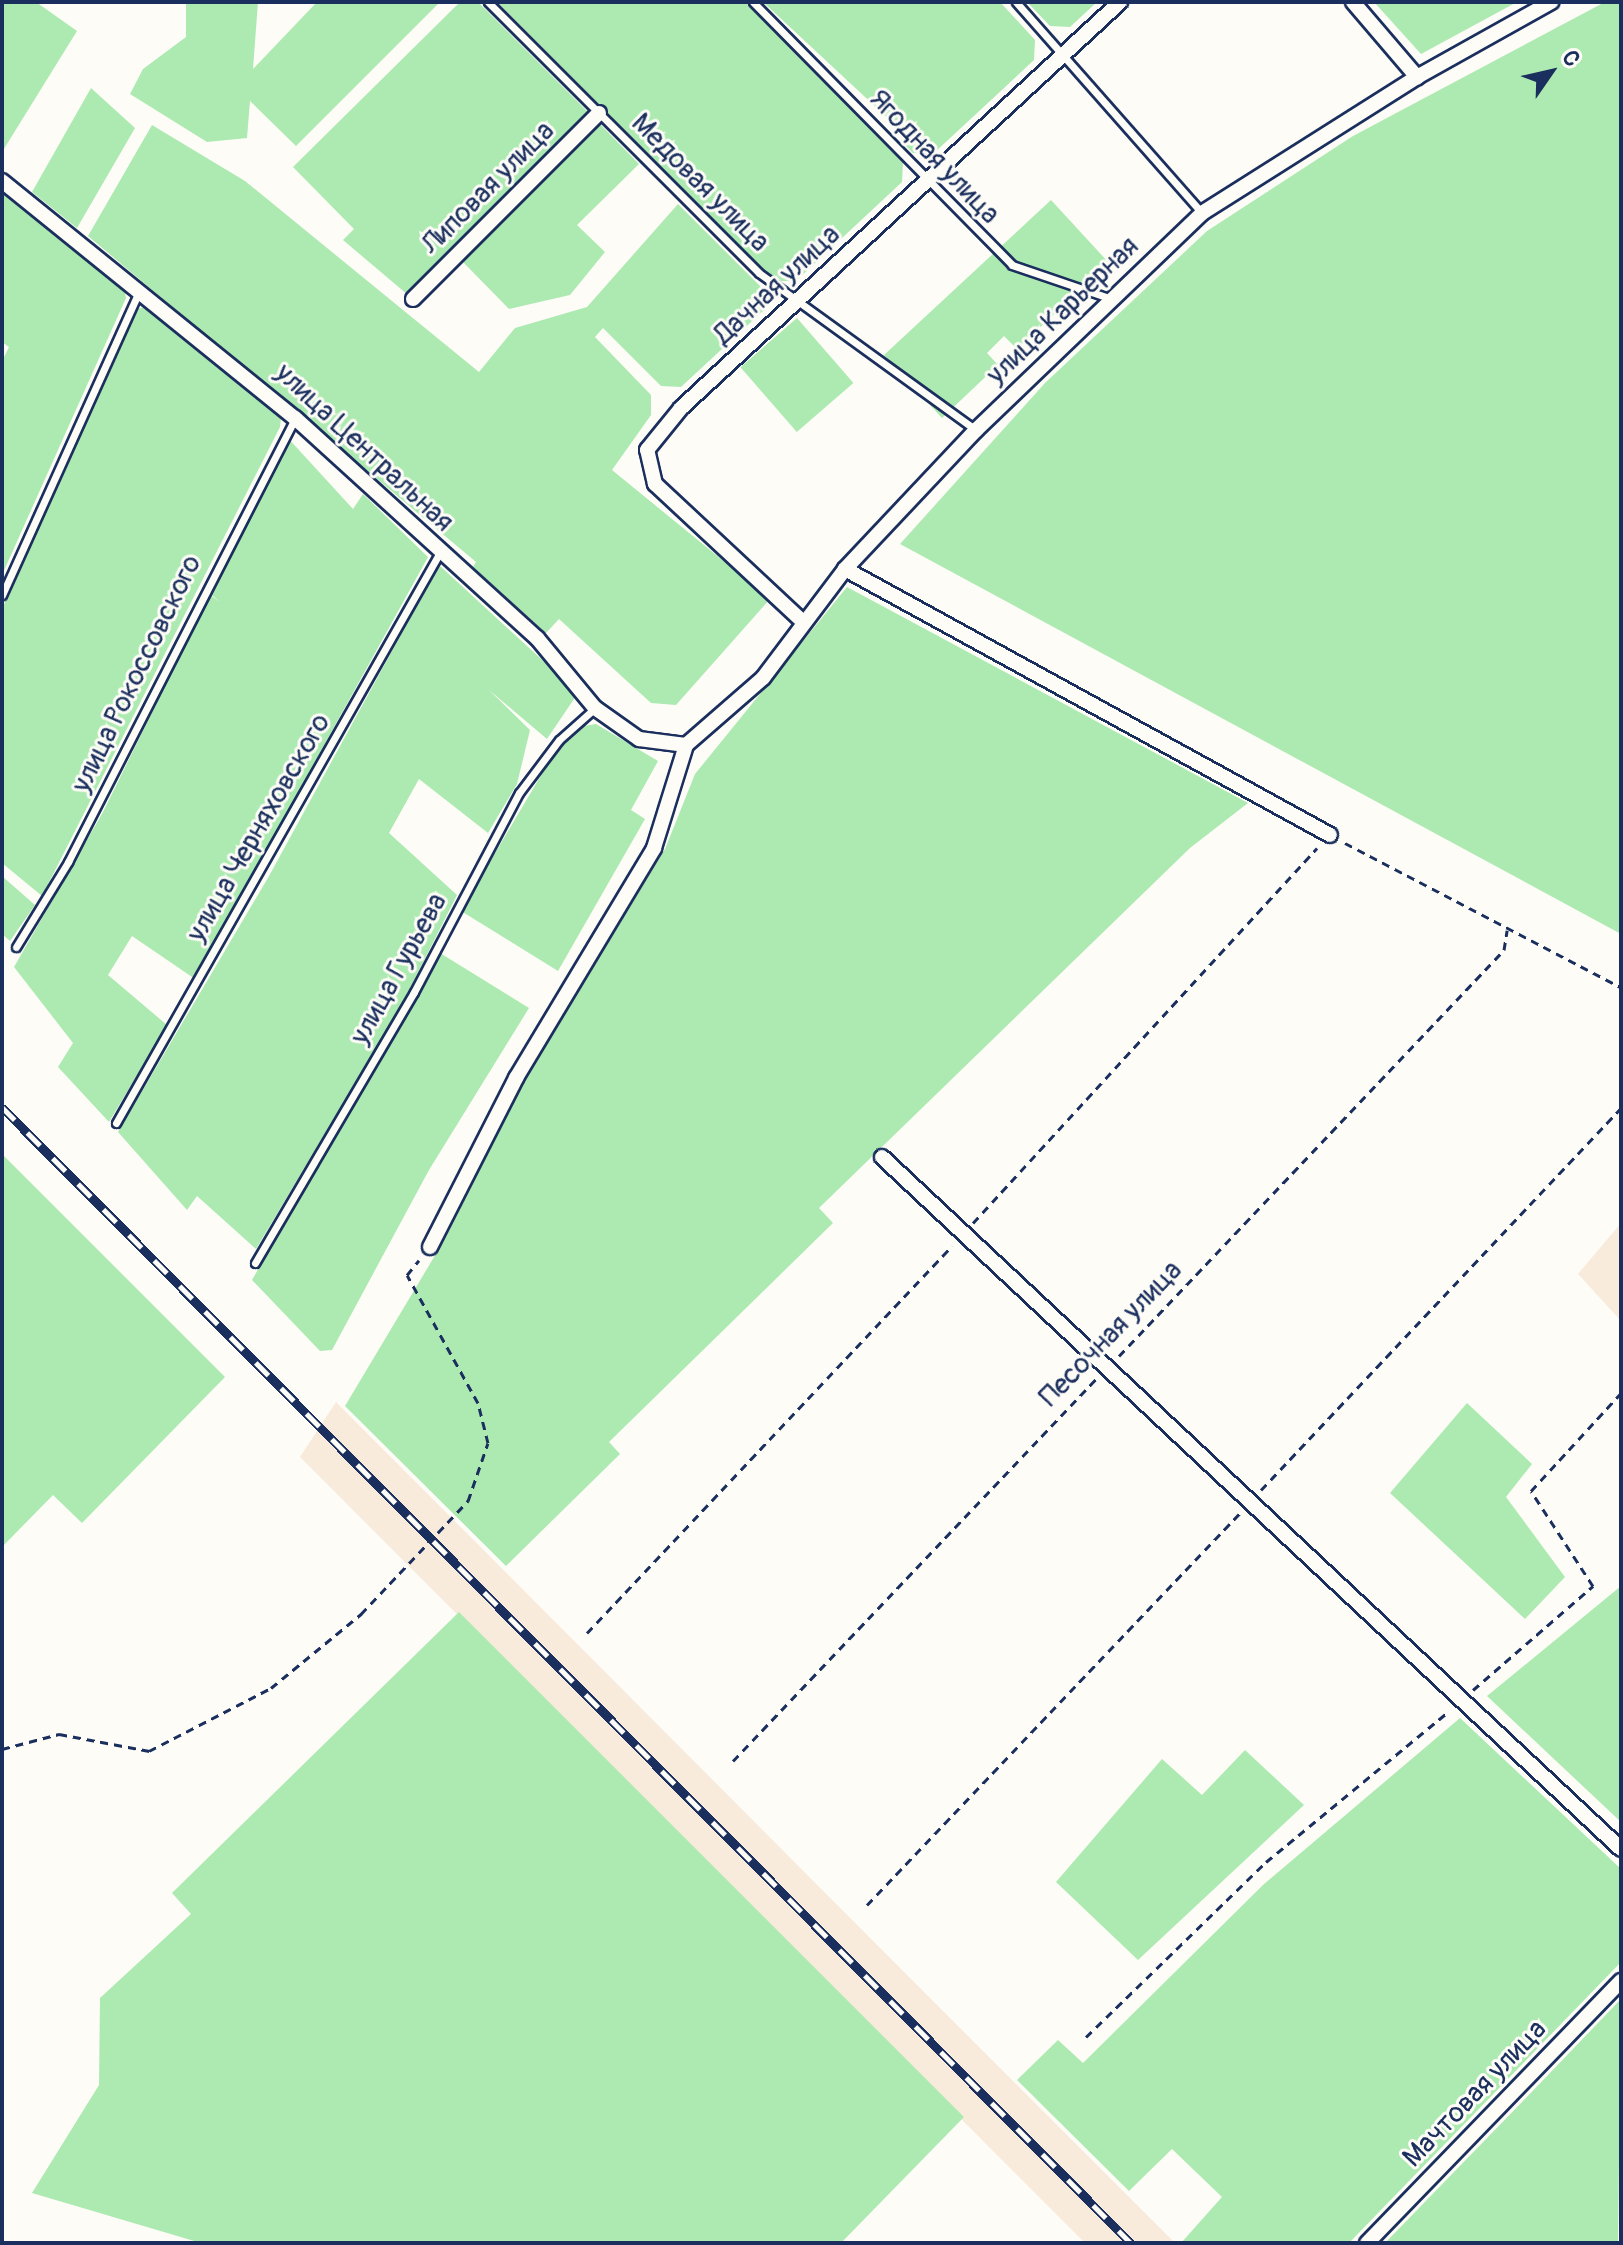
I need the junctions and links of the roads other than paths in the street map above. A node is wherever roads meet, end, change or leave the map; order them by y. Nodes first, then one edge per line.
1 (488, 2) edge
2 (753, 2) edge
3 (1016, 2) edge
4 (1120, 2) edge
5 (1353, 2) edge
6 (1551, 2) edge
7 (1063, 52) junction
8 (1417, 77) junction
9 (599, 113) junction
10 (2, 181) edge
11 (927, 181) junction
12 (1202, 213) junction
13 (140, 290) junction
14 (413, 299) dead end
15 (1112, 299) junction
16 (795, 304) junction
17 (295, 418) junction
18 (976, 430) junction
19 (439, 554) junction
20 (845, 569) junction
21 (2, 595) edge
22 (801, 620) junction
23 (595, 708) junction
24 (686, 745) junction
25 (1330, 835) road end
26 (16, 947) dead end
27 (116, 1123) dead end
28 (882, 1157) dead end
29 (430, 1247) road end
30 (255, 1263) dead end
31 (1621, 1849) edge
32 (1621, 1981) edge
33 (1367, 2243) edge

1 - 9 lane, Медовая улица
2 - 11 lane, Ягодная улица
3 - 7 lane
4 - 7 street, Дачная улица
5 - 8 street
6 - 8 street, улица Карьерная
7 - 11 street, Дачная улица
7 - 12 lane
8 - 12 street, улица Карьерная
9 - 14 street, Липовая улица
9 - 16 lane, Медовая улица
10 - 13 street, улица Центральная
11 - 15 lane, Ягодная улица
11 - 16 street, Дачная улица
12 - 15 street, улица Карьерная
13 - 17 street, улица Центральная
13 - 21 lane
15 - 18 street, улица Карьерная
16 - 18 lane, Медовая улица
16 - 22 street, Дачная улица
17 - 19 street, улица Центральная
17 - 26 lane, улица Рокоссовского
18 - 20 street, улица Карьерная
19 - 23 street, улица Центральная
19 - 27 lane, улица Черняховского
20 - 22 street, улица Карьерная
20 - 25 street
22 - 24 street, улица Карьерная
23 - 24 street, улица Центральная
23 - 30 lane, улица Гурьева
24 - 29 street
28 - 31 street
32 - 33 street, Мачтовая улица

